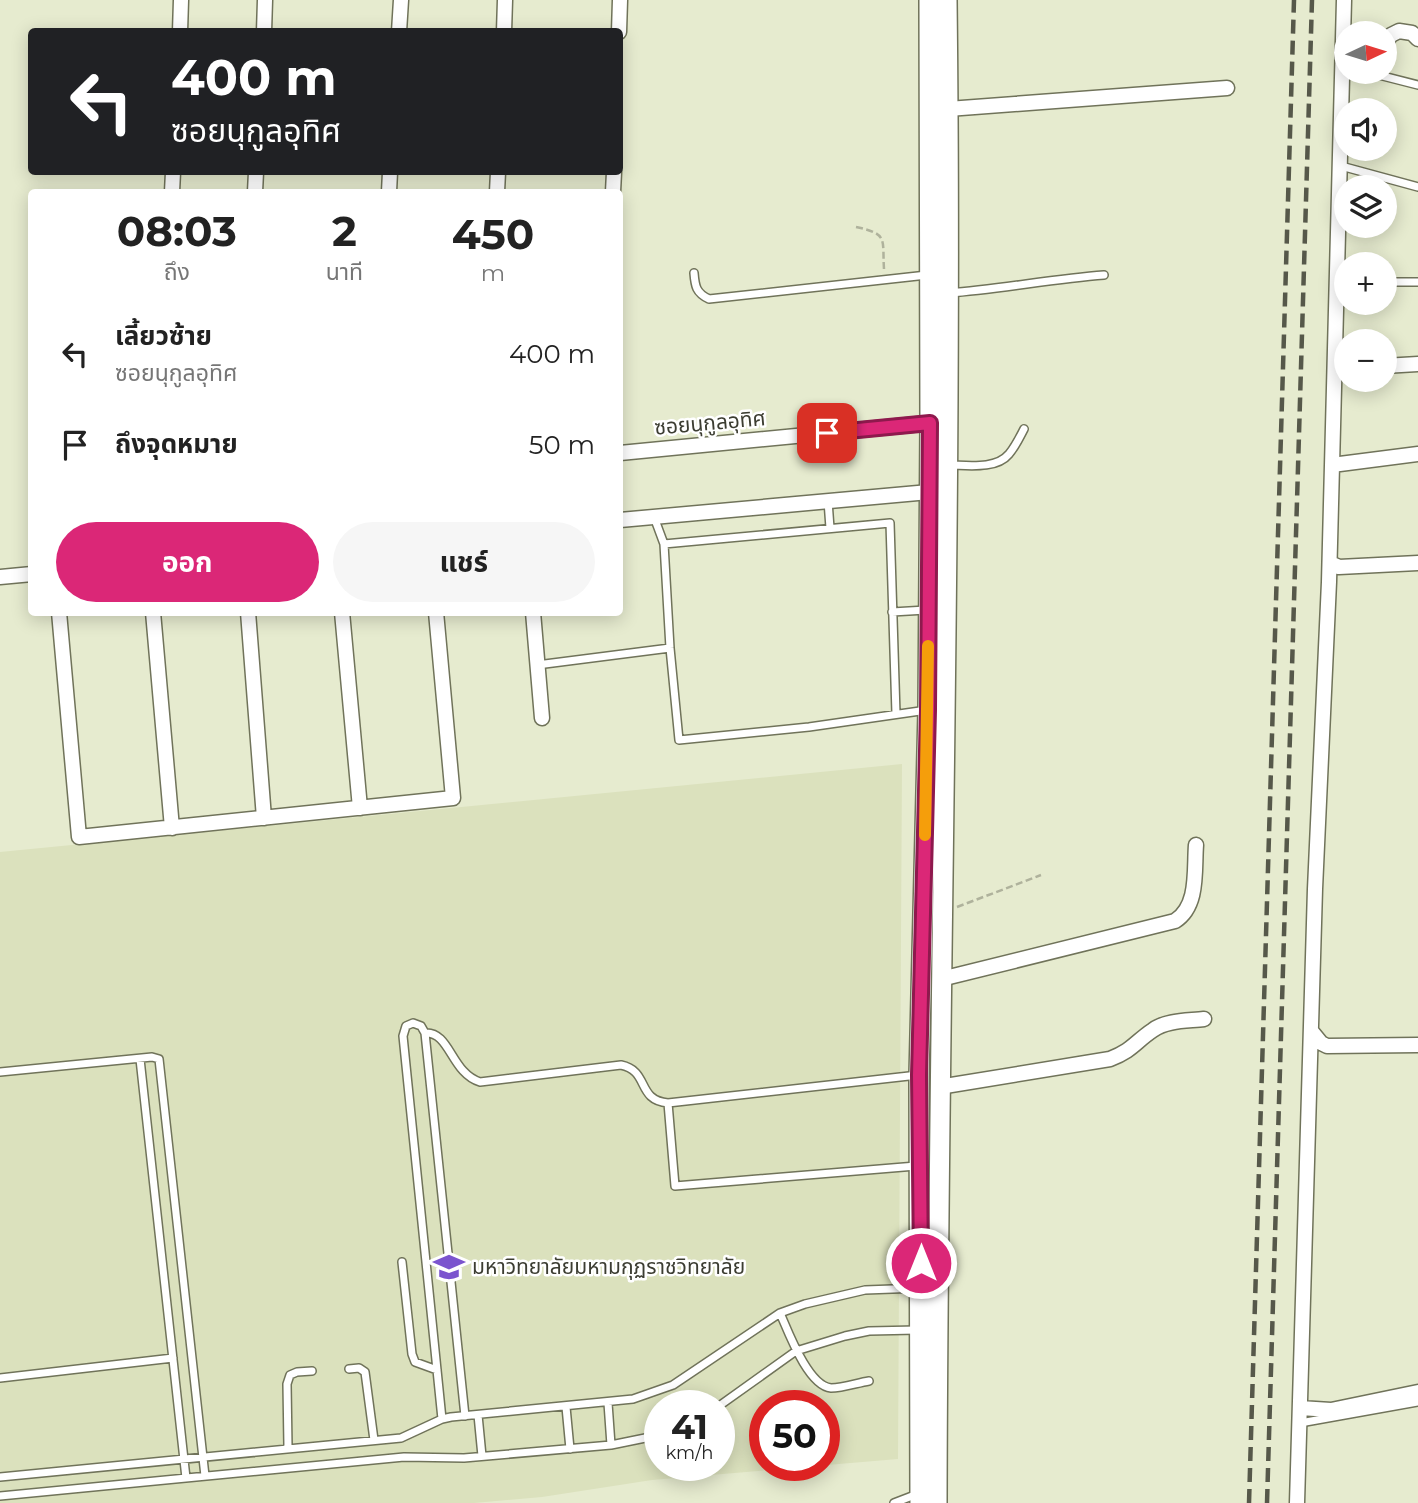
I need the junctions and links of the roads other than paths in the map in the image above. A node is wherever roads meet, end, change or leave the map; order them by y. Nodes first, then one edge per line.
1 (181, 0) edge
2 (265, 0) edge
3 (401, 0) edge
4 (505, 0) edge
5 (620, 0) edge
6 (929, 0) edge
7 (947, 0) edge
8 (1344, 0) edge
9 (1344, 21) edge
10 (180, 28) edge
11 (264, 28) edge
12 (399, 28) edge
13 (504, 28) edge
14 (619, 28) edge
15 (1397, 32) edge
16 (1418, 39) edge
17 (1397, 80) edge
18 (1343, 84) edge
19 (1418, 85) edge
20 (1227, 88) dead end
21 (948, 109) junction
22 (1340, 166) junction
23 (1418, 187) edge
24 (1341, 252) edge
25 (694, 273) dead end
26 (931, 275) junction
27 (1104, 275) dead end
28 (1397, 282) edge
29 (1418, 282) edge
30 (948, 293) junction
31 (1418, 364) edge
32 (1397, 365) edge
33 (1338, 392) edge
34 (930, 423) junction
35 (1024, 429) dead end
36 (623, 453) edge
37 (1418, 454) edge
38 (1332, 465) junction
39 (947, 466) junction
40 (938, 492) junction
41 (828, 501) junction
42 (654, 517) junction
43 (623, 520) edge
44 (830, 528) junction
45 (664, 544) junction
46 (1330, 562) junction
47 (1418, 563) edge
48 (28, 574) edge
49 (0, 577) edge
50 (929, 610) junction
51 (892, 612) junction
52 (59, 616) edge
53 (153, 616) edge
54 (248, 616) edge
55 (342, 616) edge
56 (436, 616) edge
57 (533, 616) edge
58 (670, 648) junction
59 (537, 665) junction
60 (928, 710) junction
61 (895, 714) junction
62 (541, 718) dead end
63 (360, 808) junction
64 (264, 818) junction
65 (172, 828) junction
66 (1196, 845) dead end
67 (941, 979) junction
68 (1204, 1019) dead end
69 (1312, 1032) junction
70 (425, 1033) junction
71 (1418, 1045) edge
72 (141, 1059) junction
73 (0, 1072) edge
74 (919, 1075) junction
75 (939, 1087) junction
76 (668, 1103) junction
77 (920, 1166) junction
78 (402, 1262) dead end
79 (930, 1287) junction
80 (780, 1313) junction
81 (929, 1329) junction
82 (796, 1351) junction
83 (173, 1358) junction
84 (349, 1369) dead end
85 (437, 1370) junction
86 (312, 1371) dead end
87 (0, 1378) edge
88 (869, 1381) dead end
89 (1418, 1392) edge
90 (735, 1395) edge
91 (1418, 1402) edge
92 (608, 1403) junction
93 (566, 1407) junction
94 (1300, 1408) junction
95 (478, 1415) junction
96 (465, 1416) junction
97 (442, 1419) junction
98 (1300, 1423) junction
99 (644, 1438) edge
100 (374, 1440) junction
101 (611, 1445) junction
102 (288, 1447) junction
103 (570, 1449) junction
104 (203, 1457) junction
105 (482, 1457) junction
106 (184, 1458) junction
107 (205, 1476) junction
108 (0, 1477) edge
109 (186, 1478) junction
110 (0, 1496) edge
111 (920, 1498) edge
112 (894, 1503) edge
113 (937, 1503) edge
114 (1297, 1503) edge

1 - 10 street
2 - 11 street
3 - 12 street
4 - 13 street
5 - 14 street
6 - 26 main road
7 - 21 main road
8 - 9 street
15 - 16 street
17 - 19 lane
18 - 22 street
20 - 21 street
21 - 30 main road
22 - 23 lane
22 - 24 street
25 - 26 lane
26 - 34 main road
27 - 30 lane
28 - 29 lane
30 - 39 main road
31 - 32 street
33 - 38 street
34 - 36 street, ซอยนุกูลอุทิศ
34 - 40 main road
35 - 39 lane
37 - 38 street
38 - 46 street
39 - 40 main road
40 - 41 street
40 - 50 main road
40 - 67 main road
41 - 42 street
41 - 44 lane
42 - 43 street
42 - 45 lane
44 - 45 lane
44 - 51 lane
45 - 58 lane
46 - 47 street
46 - 69 street
48 - 49 street
50 - 51 lane
50 - 60 main road
51 - 61 lane
52 - 65 street
53 - 65 street
54 - 64 street
55 - 63 street
56 - 63 street
57 - 59 street
58 - 59 lane
58 - 61 lane
59 - 62 street
60 - 61 lane
60 - 74 main road
63 - 64 street
64 - 65 street
66 - 67 street
67 - 75 main road
68 - 75 street
69 - 71 street
69 - 94 street
70 - 76 lane
70 - 85 lane
70 - 96 lane
72 - 73 lane
72 - 83 lane
72 - 104 lane
74 - 76 lane
74 - 77 main road
75 - 79 main road
76 - 77 lane
77 - 79 main road
78 - 85 lane
79 - 80 lane
79 - 81 main road
80 - 82 lane
80 - 92 lane
81 - 82 lane
81 - 111 main road
81 - 113 main road
82 - 88 lane
82 - 90 lane
83 - 87 lane
83 - 106 lane
84 - 100 lane
85 - 97 lane
86 - 102 lane
89 - 94 street
91 - 98 lane
92 - 93 lane
92 - 101 lane
93 - 95 lane
93 - 103 lane
94 - 98 street
95 - 96 lane
95 - 105 lane
96 - 97 lane
97 - 100 lane
98 - 114 street
99 - 101 lane
100 - 102 lane
101 - 103 lane
102 - 104 lane
103 - 105 lane
104 - 106 lane
104 - 107 lane
105 - 107 lane
106 - 108 lane
106 - 109 lane
107 - 109 lane
109 - 110 lane
111 - 112 lane

